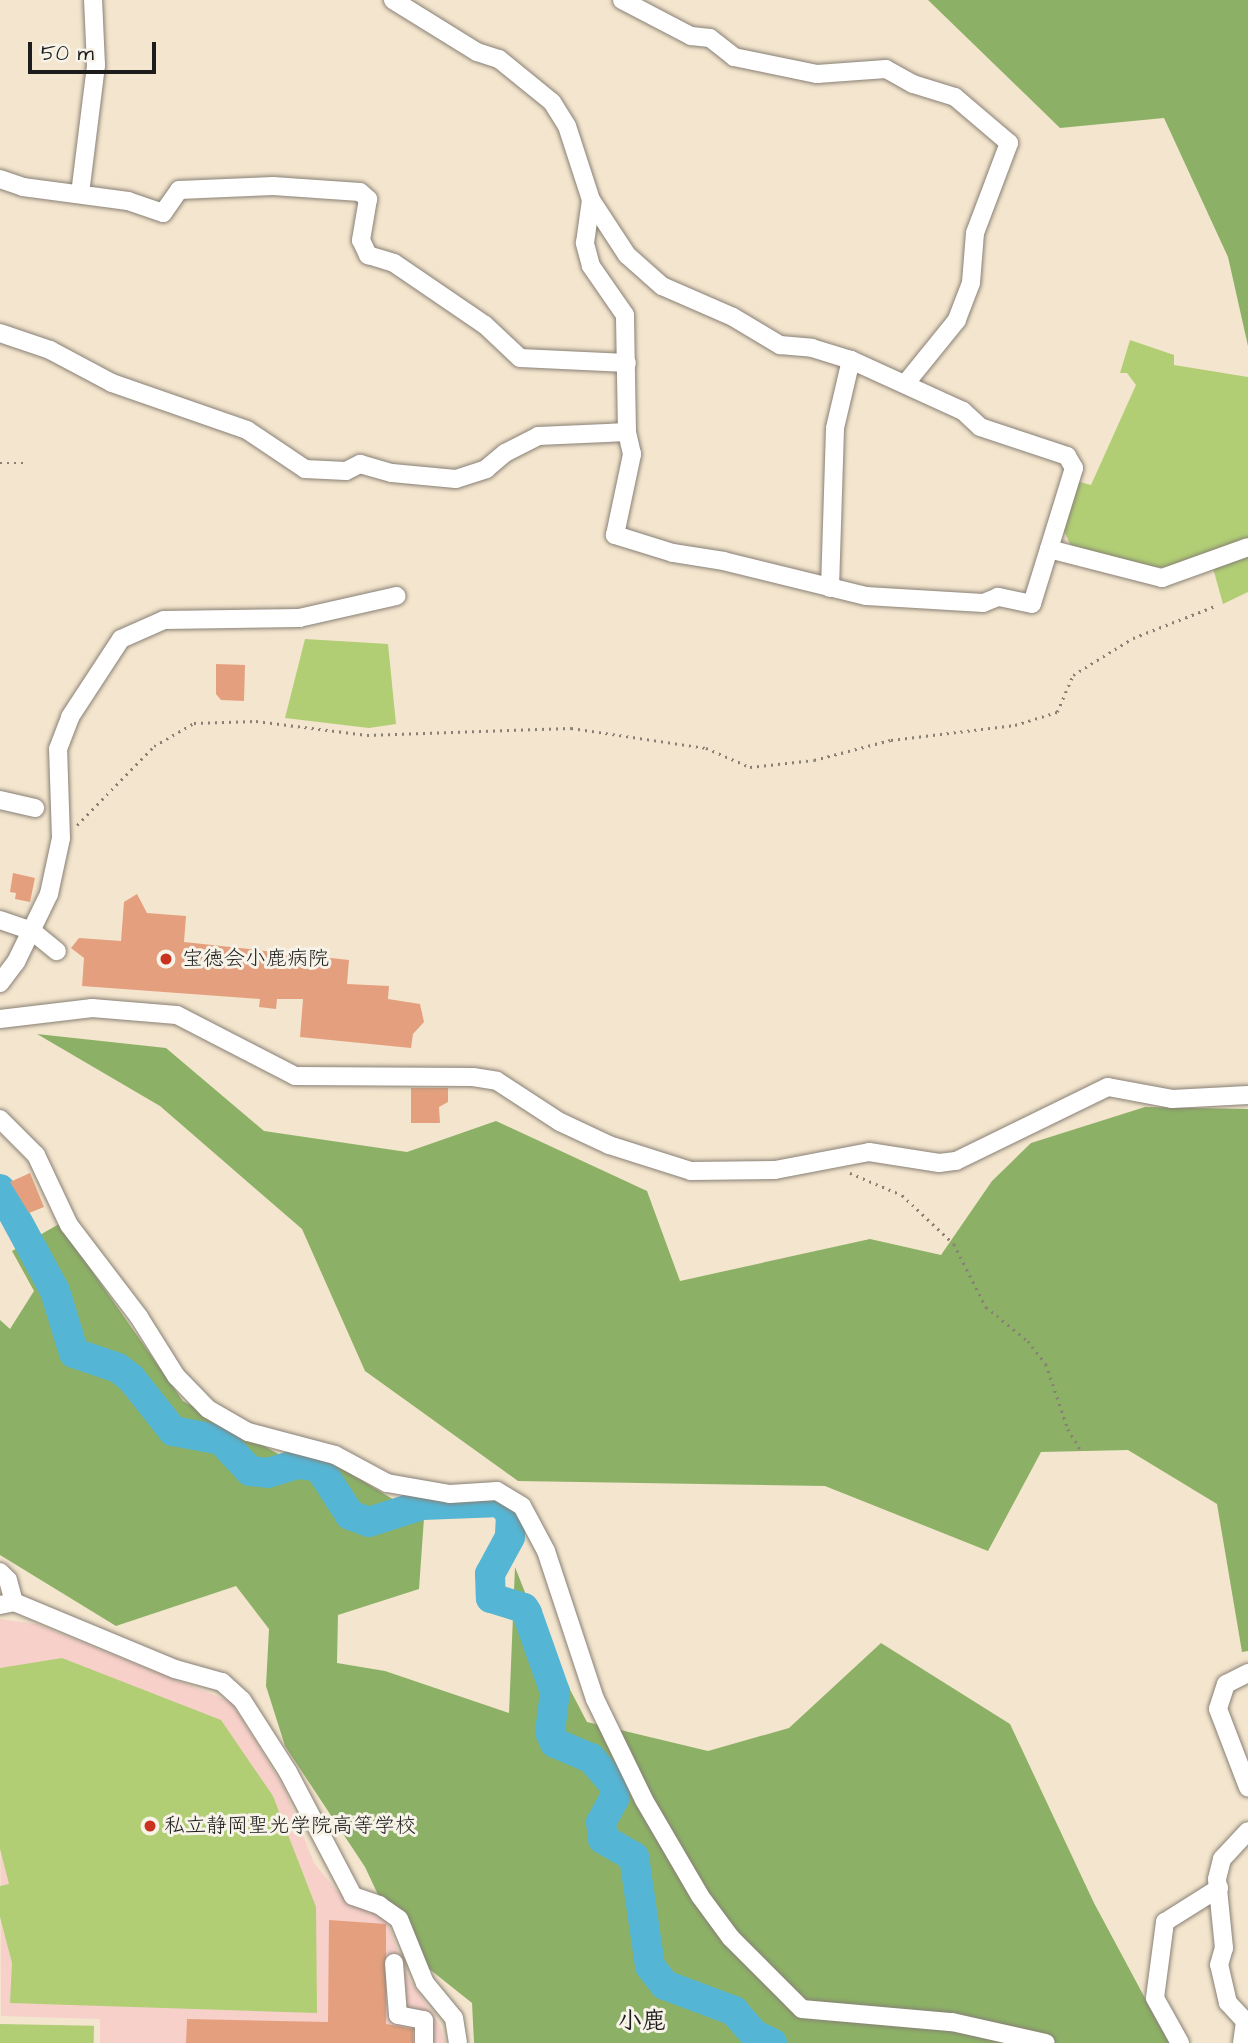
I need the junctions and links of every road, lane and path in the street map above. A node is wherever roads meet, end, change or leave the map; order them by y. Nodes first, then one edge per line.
1 (93, 0) edge
2 (393, 0) edge
3 (622, 0) edge
4 (0, 179) edge
5 (80, 194) junction
6 (590, 200) junction
7 (0, 333) edge
8 (851, 360) junction
9 (627, 363) junction
10 (906, 383) junction
11 (627, 432) junction
12 (0, 463) edge
13 (23, 463) dead end
14 (1248, 547) edge
15 (1049, 549) junction
16 (830, 588) junction
17 (397, 596) dead end
18 (1215, 606) dead end
19 (0, 800) edge
20 (35, 808) dead end
21 (61, 838) junction
22 (0, 920) edge
23 (32, 931) junction
24 (57, 951) dead end
25 (0, 983) edge
26 (0, 1019) edge
27 (1248, 1096) edge
28 (0, 1119) edge
29 (833, 1159) junction
30 (1080, 1449) dead end
31 (0, 1572) edge
32 (7, 1604) edge
33 (1248, 1673) edge
34 (1248, 1787) edge
35 (1248, 1831) edge
36 (1219, 1888) junction
37 (394, 1962) dead end
38 (424, 2043) edge
39 (458, 2043) edge
40 (1046, 2043) edge
41 (1180, 2043) edge
42 (1242, 2043) edge

1 - 5 street
2 - 6 street
3 - 10 street
4 - 5 street
5 - 9 street
6 - 8 street
6 - 9 street
7 - 11 street
8 - 10 street
8 - 16 street
9 - 11 street
10 - 15 street
11 - 16 street
12 - 13 path
14 - 15 street
15 - 16 street
17 - 21 street
18 - 21 path
19 - 20 street
21 - 23 street
22 - 23 street
23 - 24 street
23 - 25 street
26 - 29 street
27 - 29 street
28 - 40 street
29 - 30 path
31 - 32 street
32 - 39 street
33 - 34 street
35 - 36 street
36 - 41 street
36 - 42 street
37 - 38 street

